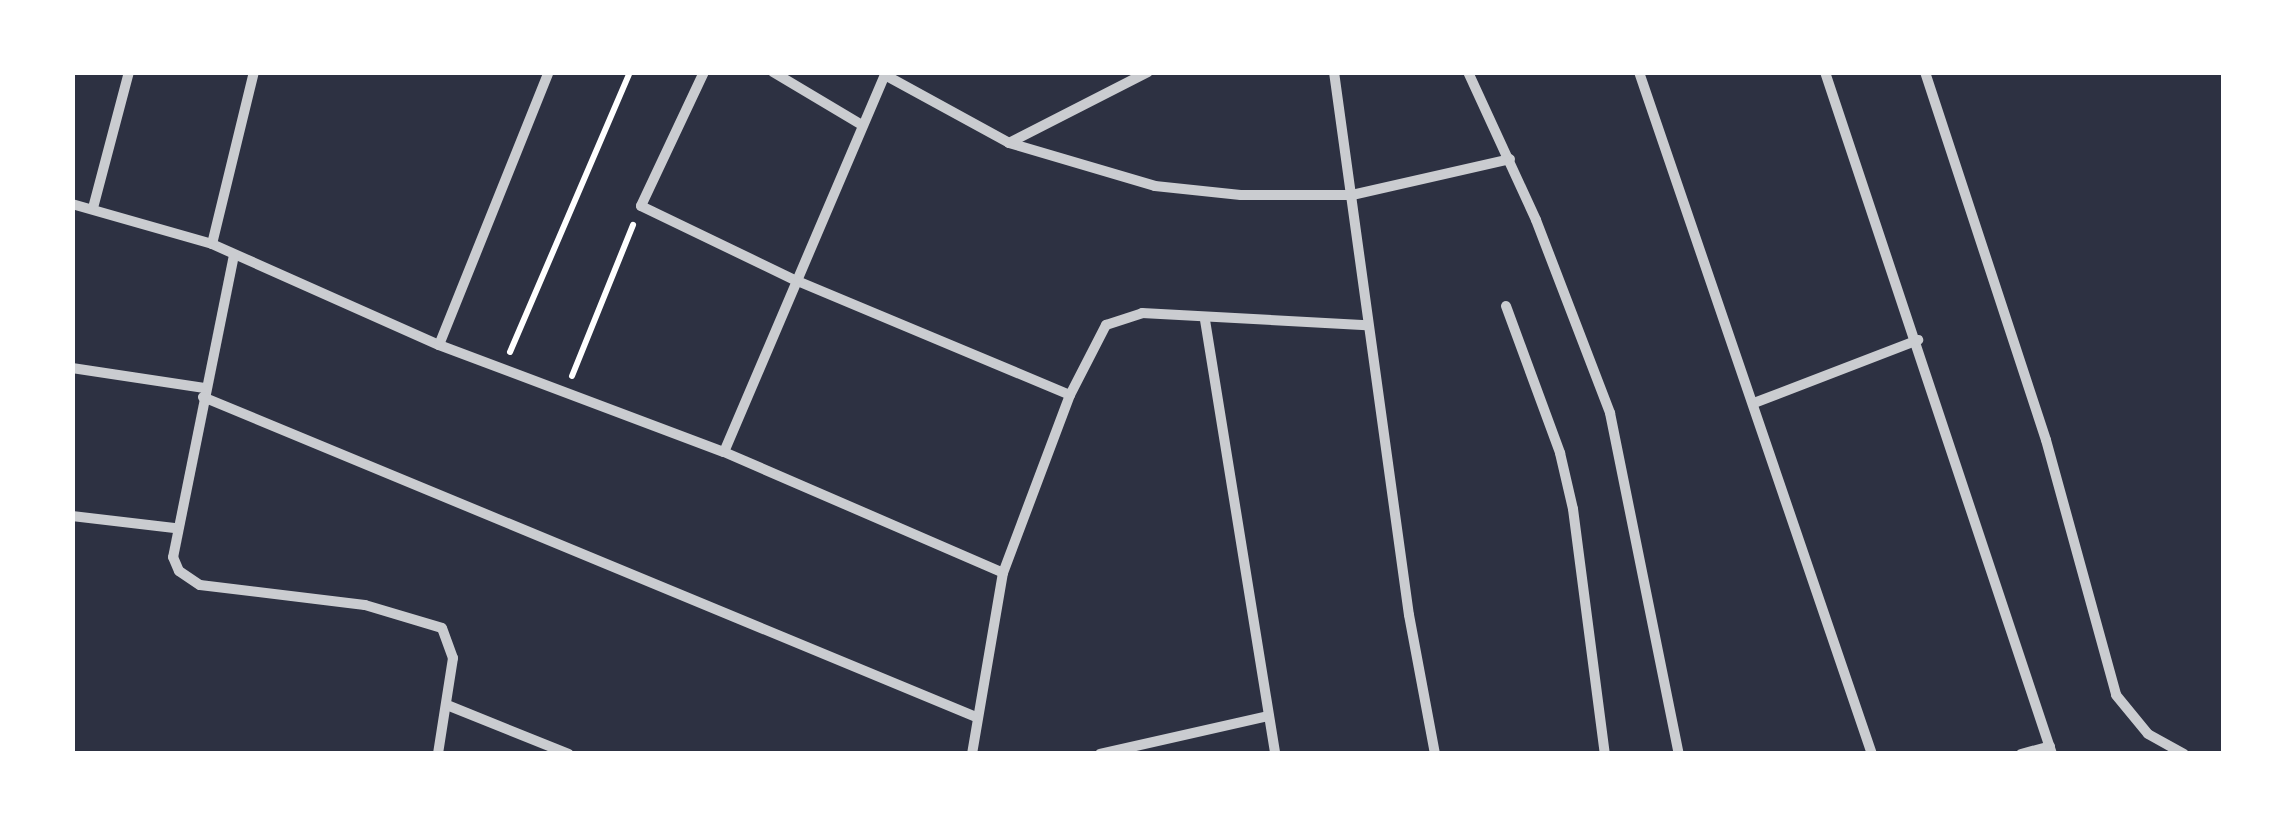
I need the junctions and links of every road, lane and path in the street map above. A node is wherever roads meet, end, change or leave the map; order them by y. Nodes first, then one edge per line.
1 (129, 72) edge
2 (254, 72) edge
3 (549, 72) edge
4 (630, 72) edge
5 (704, 72) edge
6 (773, 72) edge
7 (1148, 72) edge
8 (1334, 72) edge
9 (1468, 72) edge
10 (1639, 72) edge
11 (1825, 72) edge
12 (1925, 72) edge
13 (886, 74) edge
14 (862, 125) junction
15 (1009, 143) junction
16 (1510, 159) junction
17 (1352, 194) junction
18 (72, 204) edge
19 (641, 206) junction
20 (93, 208) junction
21 (212, 244) junction
22 (234, 254) junction
23 (795, 280) junction
24 (1506, 306) dead end
25 (1205, 320) junction
26 (1367, 325) junction
27 (1918, 340) junction
28 (439, 345) junction
29 (72, 368) edge
30 (503, 369) junction
31 (565, 392) junction
32 (204, 393) junction
33 (1070, 395) junction
34 (1754, 403) junction
35 (724, 452) junction
36 (72, 516) edge
37 (174, 528) junction
38 (1004, 572) junction
39 (448, 705) junction
40 (1269, 716) junction
41 (976, 718) junction
42 (2051, 750) edge
43 (438, 754) edge
44 (569, 754) edge
45 (972, 754) edge
46 (1100, 754) edge
47 (1275, 754) edge
48 (1435, 754) edge
49 (1605, 754) edge
50 (1679, 754) edge
51 (1872, 754) edge
52 (2021, 754) edge
53 (2184, 754) edge

1 - 20 street
2 - 21 street
3 - 28 street
4 - 30 path
5 - 19 street
6 - 14 street
7 - 15 street
8 - 17 street
9 - 16 street
10 - 34 street
11 - 27 street
12 - 53 street
13 - 14 street
13 - 15 street
14 - 23 street
15 - 17 street
16 - 17 street
16 - 50 street
17 - 26 street
18 - 20 street
19 - 23 street
19 - 31 path
20 - 21 street
21 - 22 street
22 - 28 street
22 - 32 street
23 - 33 street
23 - 35 street
24 - 49 street
25 - 26 street
25 - 33 street
25 - 40 street
26 - 48 street
27 - 34 street
27 - 42 street
28 - 30 street
29 - 32 street
30 - 31 street
31 - 35 street
32 - 37 street
32 - 41 street
33 - 38 street
34 - 51 street
35 - 38 street
36 - 37 street
37 - 39 street
38 - 41 street
39 - 43 street
39 - 44 street
40 - 46 street
40 - 47 street
41 - 45 street
42 - 52 street

